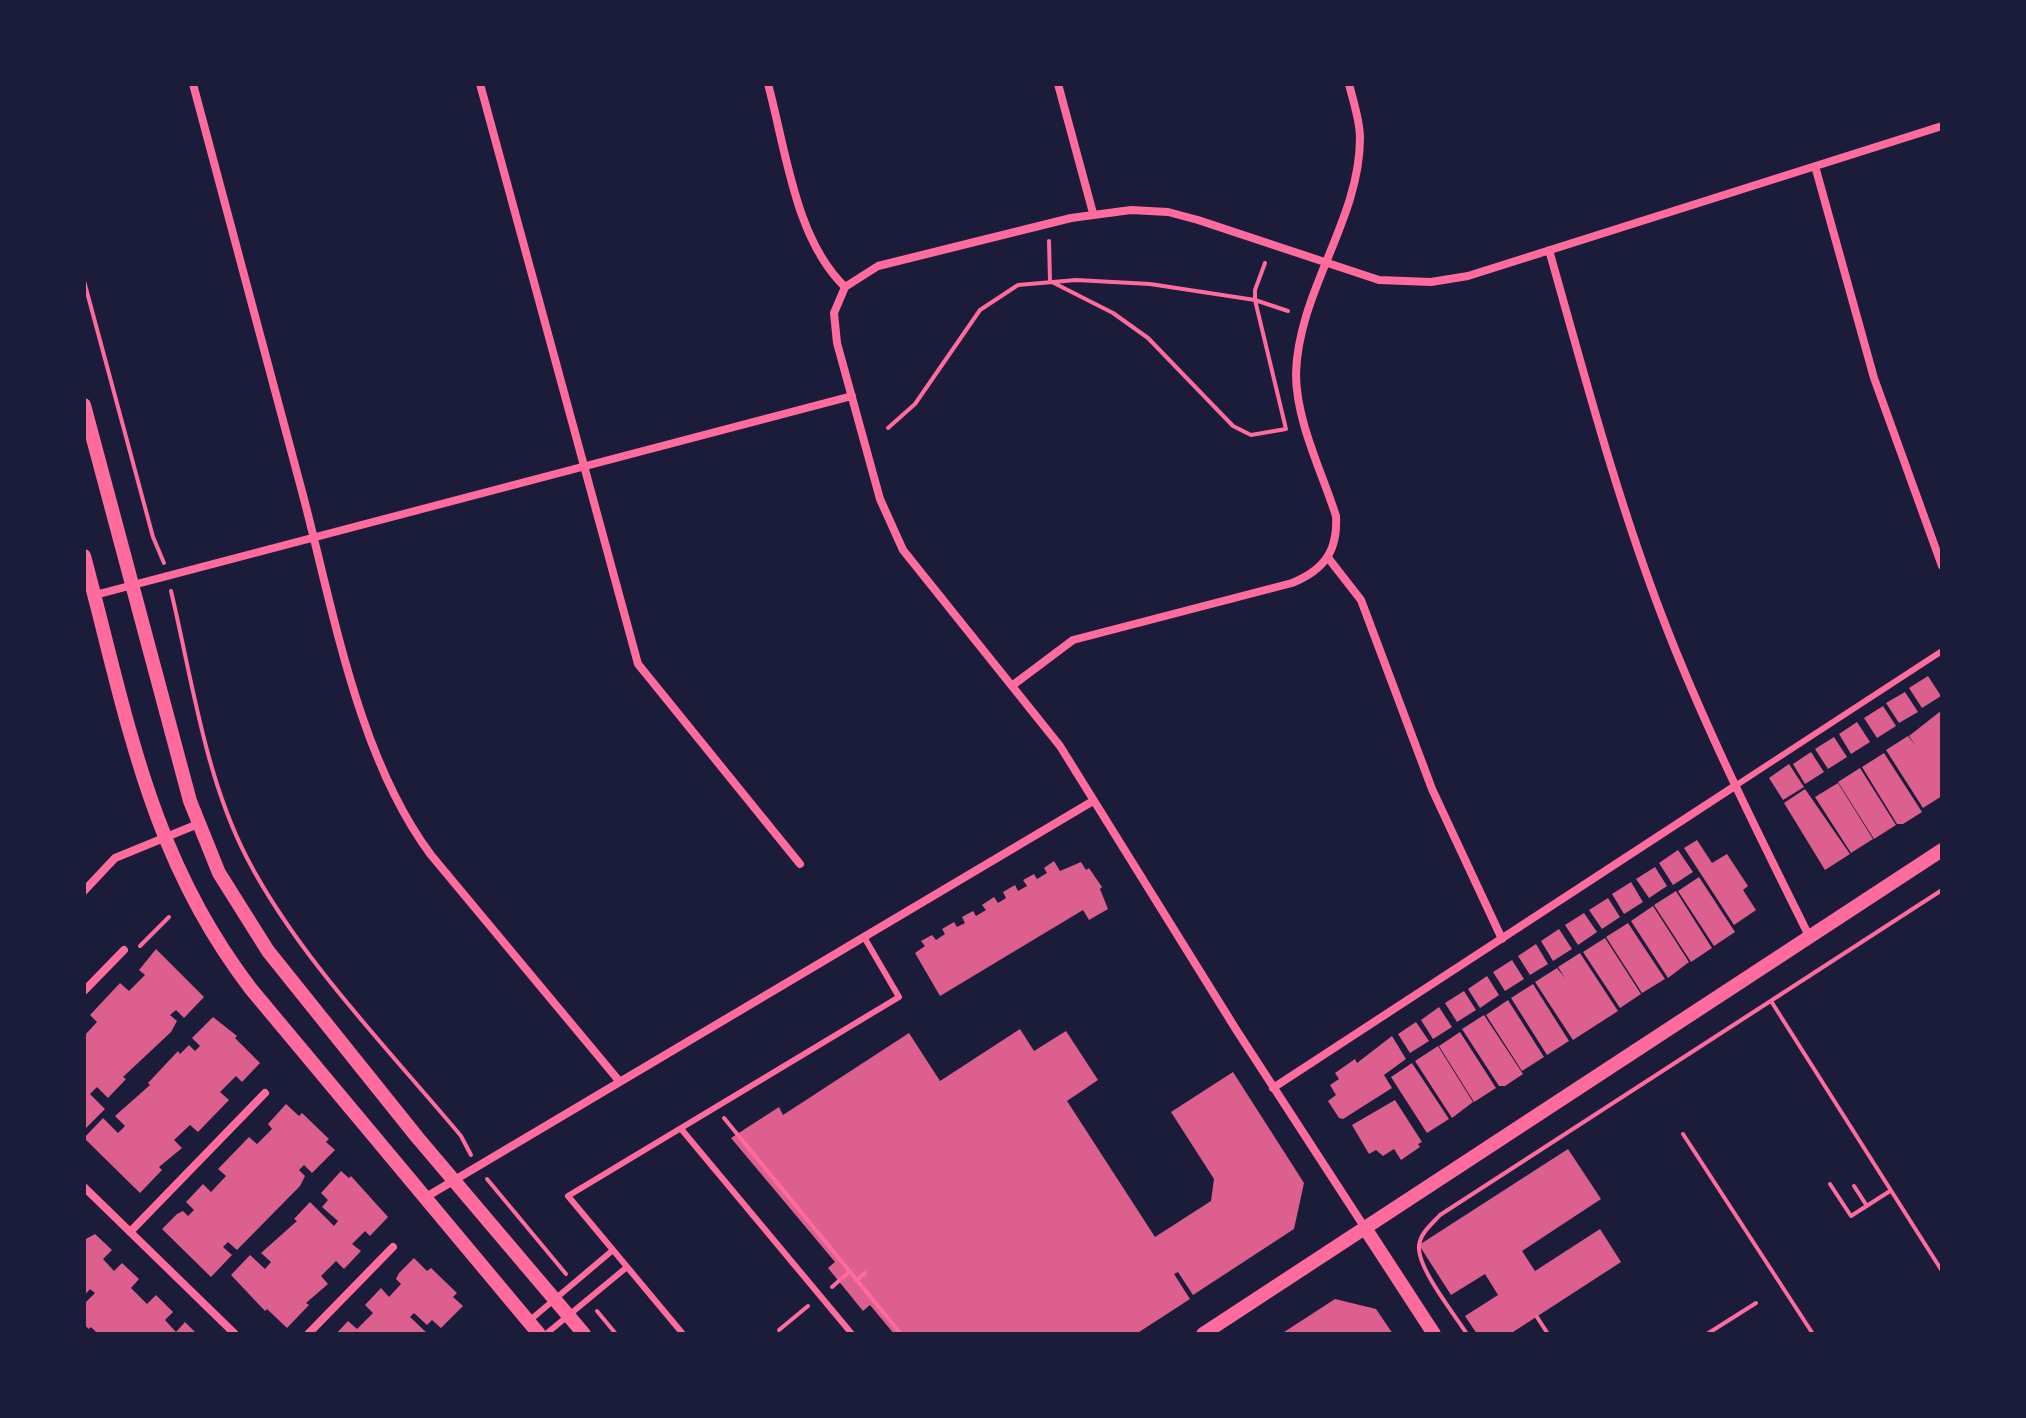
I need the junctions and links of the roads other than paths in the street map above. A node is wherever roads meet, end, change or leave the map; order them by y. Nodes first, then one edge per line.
1 (193, 84) edge
2 (480, 84) edge
3 (768, 84) edge
4 (1058, 84) edge
5 (1349, 84) edge
6 (1942, 126) edge
7 (1815, 166) junction
8 (1093, 213) junction
9 (1549, 250) junction
10 (1324, 264) junction
11 (845, 287) junction
12 (852, 396) junction
13 (84, 405) edge
14 (583, 467) junction
15 (314, 537) junction
16 (84, 556) edge
17 (1329, 559) junction
18 (1942, 566) edge
19 (132, 585) junction
20 (95, 595) junction
21 (1942, 651) edge
22 (1013, 685) junction
23 (1735, 786) junction
24 (1093, 801) junction
25 (198, 824) junction
26 (163, 838) junction
27 (1942, 850) edge
28 (800, 864) dead end
29 (84, 891) edge
30 (1809, 936) junction
31 (864, 937) junction
32 (1502, 939) junction
33 (124, 950) road end
34 (84, 991) edge
35 (620, 1082) junction
36 (1273, 1088) junction
37 (265, 1093) dead end
38 (682, 1130) junction
39 (454, 1181) junction
40 (84, 1187) edge
41 (426, 1197) junction
42 (1365, 1228) junction
43 (130, 1232) junction
44 (393, 1247) dead end
45 (613, 1250) junction
46 (627, 1267) junction
47 (555, 1300) junction
48 (568, 1315) junction
49 (529, 1321) junction
50 (235, 1334) edge
51 (308, 1334) edge
52 (539, 1334) edge
53 (546, 1334) edge
54 (584, 1334) edge
55 (683, 1334) edge
56 (852, 1334) edge
57 (1203, 1334) edge
58 (1434, 1334) edge

1 - 15 street
2 - 14 street
3 - 11 street
4 - 8 street
5 - 10 street
6 - 7 street
7 - 9 street
7 - 18 street
8 - 10 street
8 - 11 street
9 - 10 street
9 - 23 street
10 - 17 street
11 - 12 street
12 - 14 street
12 - 22 street
13 - 19 street
14 - 15 street
14 - 28 street
15 - 19 street
15 - 35 street
16 - 20 street
17 - 22 street
17 - 32 street
19 - 20 street
19 - 25 street
20 - 26 street
21 - 23 lane
22 - 24 street
23 - 30 street
23 - 32 street
24 - 31 street
24 - 36 street
25 - 26 street
25 - 39 street
26 - 29 street
26 - 41 street
27 - 30 street
30 - 42 street
31 - 35 street
31 - 38 lane
32 - 36 street
33 - 34 street
35 - 39 street
36 - 42 street
37 - 43 street
38 - 45 lane
38 - 56 lane
39 - 41 street
39 - 47 street
40 - 43 street
41 - 49 street
42 - 57 street
42 - 58 street
43 - 50 street
44 - 51 street
45 - 46 lane
45 - 47 lane
46 - 48 lane
46 - 55 lane
47 - 48 street
47 - 49 lane
48 - 53 lane
48 - 54 street
49 - 52 street

